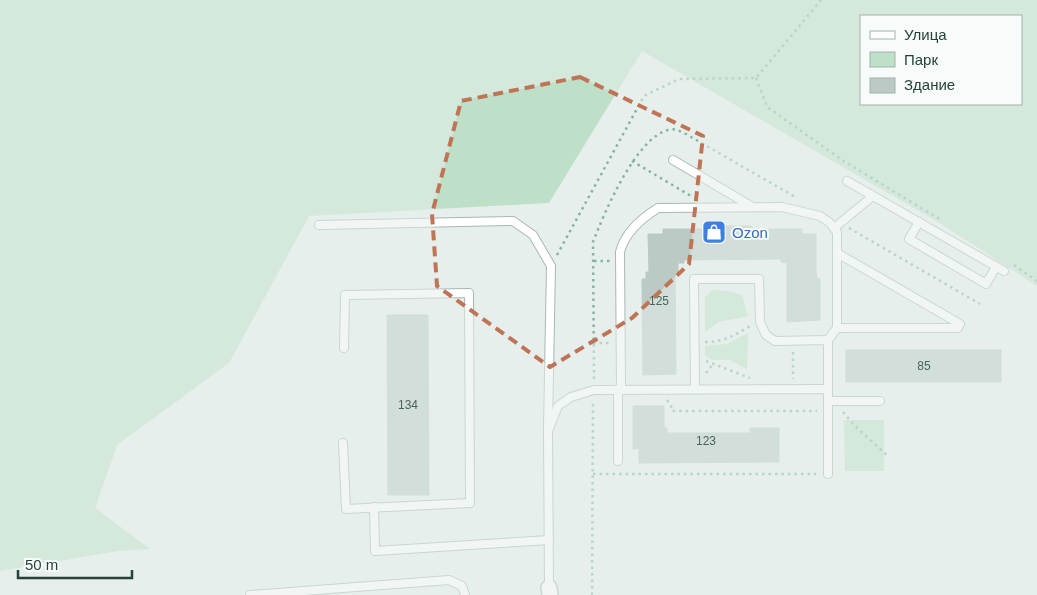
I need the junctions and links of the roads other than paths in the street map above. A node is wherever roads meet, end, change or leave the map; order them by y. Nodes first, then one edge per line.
1 (674, 160) dead end
2 (847, 181) dead end
3 (873, 196) junction
4 (753, 207) junction
5 (919, 222) junction
6 (319, 225) dead end
7 (834, 228) junction
8 (837, 253) junction
9 (996, 267) junction
10 (1004, 271) dead end
11 (838, 328) junction
12 (828, 340) junction
13 (344, 348) dead end
14 (695, 389) junction
15 (828, 389) junction
16 (619, 390) junction
17 (831, 401) junction
18 (880, 401) dead end
19 (548, 431) junction
20 (343, 444) dead end
21 (618, 461) dead end
22 (828, 474) road end
23 (374, 507) junction
24 (549, 540) junction
25 (549, 591) edge
26 (250, 595) edge
27 (465, 595) edge

1 - 4 lane
2 - 3 lane
3 - 5 lane
3 - 7 lane
4 - 7 lane
4 - 16 lane
5 - 9 lane
5 - 9 lane
6 - 19 lane
7 - 8 lane
8 - 11 lane
8 - 11 lane
9 - 10 lane
11 - 12 lane
12 - 14 lane
12 - 15 lane
13 - 23 lane
14 - 15 lane
14 - 16 lane
15 - 17 lane
16 - 19 lane
16 - 21 lane
17 - 18 lane
17 - 22 lane
19 - 24 lane
20 - 23 lane
23 - 24 lane
24 - 25 lane
26 - 27 lane

